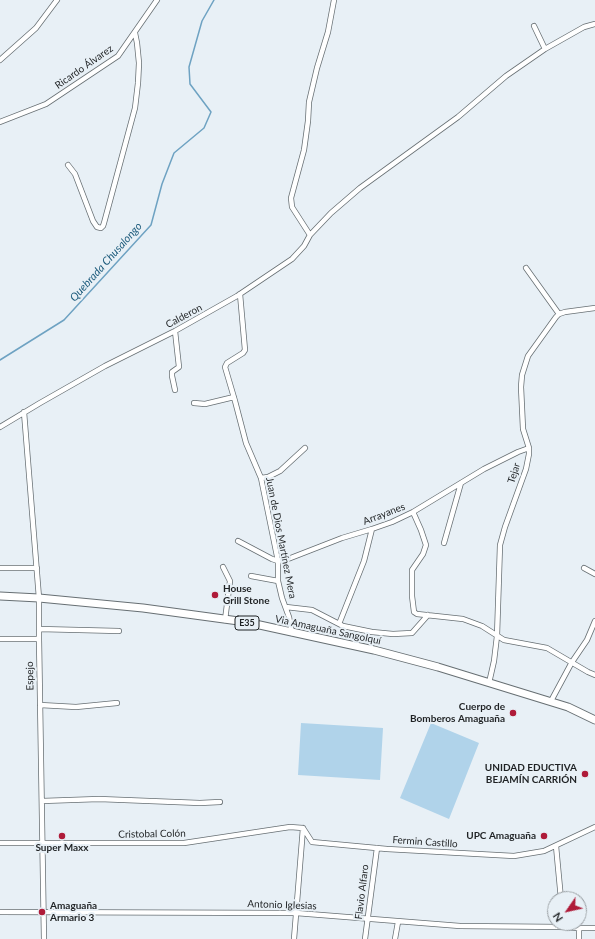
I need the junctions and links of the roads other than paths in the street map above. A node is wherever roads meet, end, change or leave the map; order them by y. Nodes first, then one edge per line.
1 (57, 0) edge
2 (157, 0) edge
3 (334, 0) edge
4 (595, 24) edge
5 (534, 26) dead end
6 (135, 33) junction
7 (545, 49) junction
8 (0, 60) edge
9 (0, 122) edge
10 (68, 165) dead end
11 (310, 235) junction
12 (526, 268) dead end
13 (240, 294) junction
14 (595, 308) edge
15 (559, 314) junction
16 (174, 331) junction
17 (175, 390) dead end
18 (234, 397) junction
19 (194, 403) dead end
20 (24, 412) junction
21 (0, 427) edge
22 (305, 448) dead end
23 (529, 448) junction
24 (261, 478) junction
25 (461, 483) junction
26 (413, 512) junction
27 (372, 529) junction
28 (238, 541) dead end
29 (444, 543) dead end
30 (278, 561) junction
31 (223, 567) dead end
32 (0, 568) edge
33 (37, 568) junction
34 (584, 568) dead end
35 (595, 574) edge
36 (251, 576) dead end
37 (278, 581) junction
38 (0, 596) edge
39 (39, 598) junction
40 (286, 607) junction
41 (428, 615) junction
42 (225, 620) junction
43 (595, 621) edge
44 (339, 624) junction
45 (39, 629) junction
46 (119, 631) dead end
47 (292, 633) junction
48 (497, 636) junction
49 (0, 639) edge
50 (39, 639) junction
51 (572, 662) junction
52 (595, 675) edge
53 (489, 683) junction
54 (550, 702) junction
55 (117, 703) dead end
56 (40, 705) junction
57 (595, 720) edge
58 (42, 801) junction
59 (220, 802) dead end
60 (595, 827) edge
61 (303, 828) junction
62 (302, 841) junction
63 (312, 842) junction
64 (0, 844) edge
65 (43, 844) junction
66 (556, 846) junction
67 (376, 848) junction
68 (560, 891) edge
69 (0, 912) edge
70 (44, 912) junction
71 (296, 913) junction
72 (368, 918) junction
73 (398, 922) junction
74 (547, 925) edge
75 (44, 939) edge
76 (294, 939) edge
77 (365, 939) edge
78 (396, 939) edge

1 - 8 street
2 - 6 street, Ricardo Álvarez
3 - 11 street
4 - 7 street, Calderon
5 - 7 street
6 - 9 street, Ricardo Álvarez
6 - 10 street
7 - 11 street, Calderon
11 - 13 street, Calderon
12 - 15 street
13 - 16 street, Calderon
13 - 18 street, Juan de Dios Martínez Mera
14 - 15 street
15 - 23 street, Tejar
16 - 17 street
16 - 20 street, Calderon
18 - 19 street
18 - 24 street, Juan de Dios Martínez Mera
20 - 21 street, Calderon
20 - 33 street, Espejo
22 - 24 street
23 - 25 street, Arrayanes
23 - 48 street, Tejar
24 - 30 street, Juan de Dios Martínez Mera
25 - 26 street, Arrayanes
25 - 29 street
26 - 27 street, Arrayanes
26 - 41 street
27 - 30 street, Arrayanes
27 - 44 street
28 - 30 street
30 - 37 street, Juan de Dios Martínez Mera
31 - 42 street
32 - 33 street
33 - 39 street, Espejo
34 - 35 street
36 - 37 street
37 - 40 street, Juan de Dios Martínez Mera
38 - 39 highway, Via Amaguaña Sangolquí / E35
39 - 42 highway, Via Amaguaña Sangolquí / E35
39 - 45 street, Espejo
40 - 44 street
40 - 47 street, Juan de Dios Martínez Mera
41 - 44 street
41 - 48 street
42 - 47 highway, Via Amaguaña Sangolquí / E35
43 - 51 street
45 - 46 street
45 - 50 street, Espejo
47 - 53 highway, Via Amaguaña Sangolquí / E35
48 - 51 street
48 - 53 street, Tejar
49 - 50 street
50 - 56 street, Espejo
51 - 52 street
51 - 54 street
53 - 54 highway, Via Amaguaña Sangolquí / E35
54 - 57 highway, Via Amaguaña Sangolquí / E35
55 - 56 street
56 - 58 street, Espejo
58 - 59 street
58 - 65 street, Espejo
60 - 66 street, Fermin Castillo
61 - 62 street
61 - 63 street
61 - 65 street, Cristobal Colón
62 - 63 street, Fermin Castillo
62 - 71 street
63 - 67 street, Fermin Castillo
64 - 65 street, Cristobal Colón
65 - 70 street, Espejo
66 - 67 street, Fermin Castillo
66 - 68 street
67 - 72 street, Flavio Alfaro
69 - 70 street, Antonio Iglesias
70 - 71 street, Antonio Iglesias
70 - 75 street, Espejo
71 - 72 street, Antonio Iglesias
71 - 76 street
72 - 73 street, Antonio Iglesias
72 - 77 street, Flavio Alfaro
73 - 74 street, Antonio Iglesias
73 - 78 street

